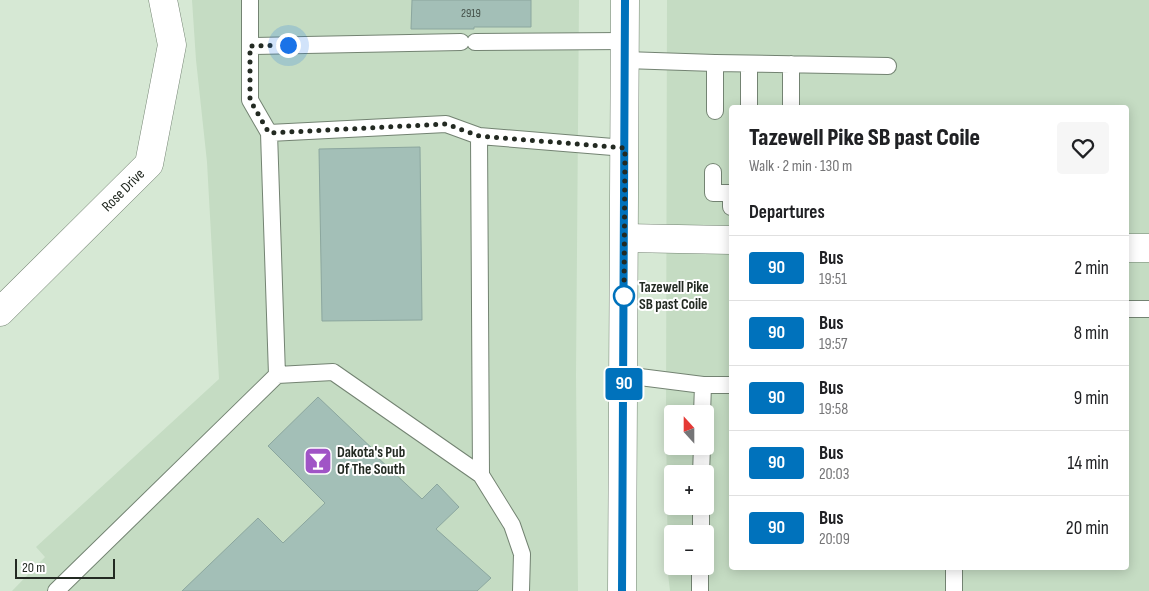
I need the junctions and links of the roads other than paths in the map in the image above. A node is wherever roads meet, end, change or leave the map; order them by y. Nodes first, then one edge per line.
1 (163, 0) edge
2 (250, 0) edge
3 (625, 0) edge
4 (250, 46) junction
5 (625, 50) junction
6 (715, 64) junction
7 (749, 64) junction
8 (791, 64) junction
9 (888, 66) dead end
10 (749, 105) edge
11 (792, 105) edge
12 (715, 111) dead end
13 (269, 133) junction
14 (479, 136) junction
15 (625, 148) junction
16 (713, 172) dead end
17 (729, 193) edge
18 (625, 238) junction
19 (729, 240) edge
20 (1129, 248) edge
21 (1149, 248) edge
22 (1129, 308) edge
23 (1149, 310) edge
24 (0, 312) edge
25 (277, 375) junction
26 (624, 375) junction
27 (702, 385) junction
28 (729, 385) edge
29 (702, 405) edge
30 (481, 475) junction
31 (954, 570) edge
32 (700, 575) edge
33 (56, 591) edge
34 (521, 591) edge
35 (622, 591) edge
36 (700, 591) edge
37 (954, 591) edge

1 - 24 main road, Rose Drive
2 - 4 lane
3 - 5 main road
4 - 5 lane
4 - 13 lane
5 - 6 lane
5 - 15 main road
6 - 7 lane
6 - 12 lane
7 - 8 lane
7 - 10 lane
8 - 9 lane
8 - 11 lane
13 - 14 lane
13 - 25 lane
14 - 15 lane
14 - 30 lane
15 - 18 main road
16 - 17 lane
18 - 19 main road
18 - 26 main road
20 - 21 main road
22 - 23 lane
25 - 30 lane
25 - 33 lane
26 - 27 lane
26 - 35 main road
27 - 28 lane
27 - 29 lane
30 - 34 lane
31 - 37 lane
32 - 36 lane

